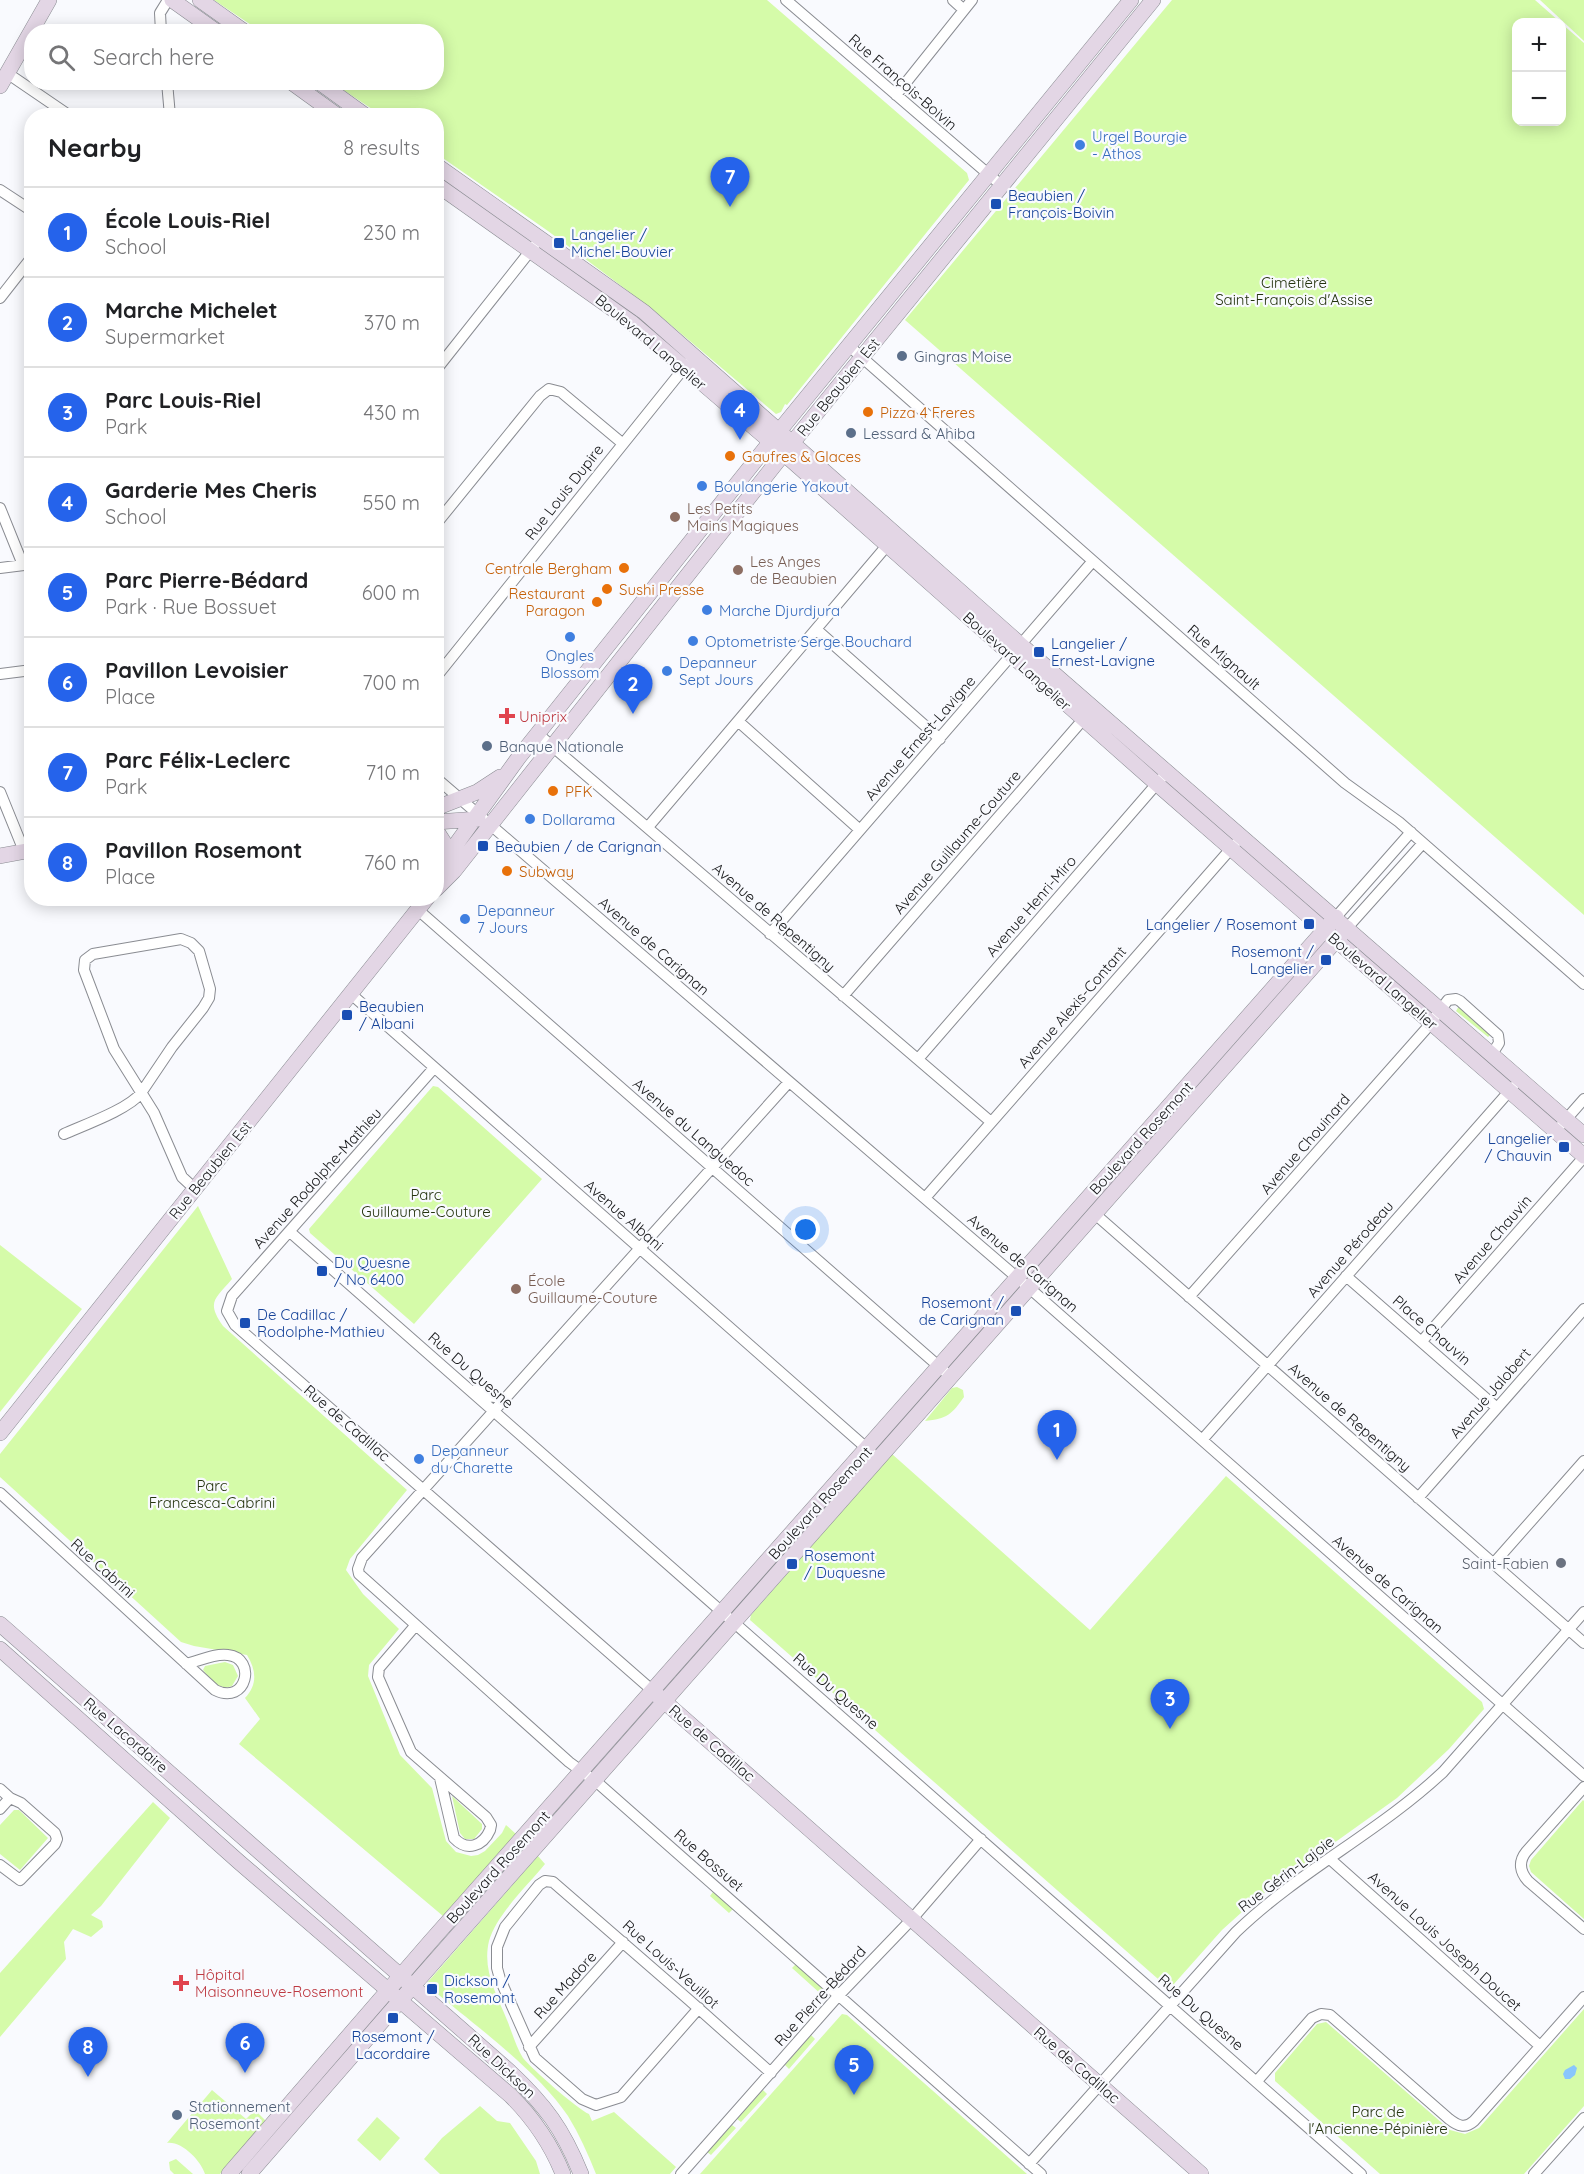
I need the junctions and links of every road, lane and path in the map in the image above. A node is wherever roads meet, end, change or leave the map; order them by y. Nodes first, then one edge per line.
1 (49, 0) edge
2 (170, 0) edge
3 (200, 0) edge
4 (786, 0) edge
5 (953, 0) edge
6 (972, 0) edge
7 (1131, 0) edge
8 (1153, 0) edge
9 (964, 10) junction
10 (36, 24) edge
11 (161, 24) edge
12 (205, 24) edge
13 (234, 24) edge
14 (24, 44) edge
15 (4, 80) edge
16 (167, 90) edge
17 (302, 90) edge
18 (330, 90) edge
19 (896, 95) junction
20 (55, 108) edge
21 (169, 108) edge
22 (327, 108) edge
23 (355, 108) edge
24 (444, 171) edge
25 (988, 175) junction
26 (1001, 185) junction
27 (444, 189) edge
28 (0, 190) edge
29 (24, 206) edge
30 (536, 244) junction
31 (24, 266) edge
32 (0, 298) edge
33 (849, 346) junction
34 (694, 356) junction
35 (862, 357) junction
36 (444, 360) edge
37 (684, 368) junction
38 (775, 436) junction
39 (622, 443) junction
40 (789, 448) junction
41 (0, 508) edge
42 (444, 514) edge
43 (892, 540) junction
44 (24, 558) edge
45 (1092, 562) junction
46 (24, 564) edge
47 (0, 568) edge
48 (652, 591) junction
49 (666, 602) junction
50 (816, 630) junction
51 (1016, 650) junction
52 (444, 667) edge
53 (24, 671) edge
54 (0, 674) edge
55 (584, 676) junction
56 (598, 687) junction
57 (1088, 713) junction
58 (739, 722) junction
59 (538, 734) junction
60 (940, 739) junction
61 (551, 746) junction
62 (510, 770) junction
63 (1167, 772) junction
64 (1156, 784) junction
65 (444, 785) edge
66 (0, 792) edge
67 (462, 800) junction
68 (444, 806) edge
69 (484, 819) junction
70 (444, 822) edge
71 (648, 827) junction
72 (860, 830) junction
73 (1411, 832) junction
74 (24, 843) edge
75 (1236, 843) junction
76 (1423, 843) junction
77 (24, 852) edge
78 (0, 856) edge
79 (444, 864) edge
80 (444, 881) edge
81 (419, 906) edge
82 (424, 906) edge
83 (1341, 923) junction
84 (770, 934) junction
85 (1330, 935) junction
86 (1584, 984) edge
87 (351, 994) junction
88 (843, 996) junction
89 (1441, 1009) junction
90 (1431, 1023) junction
91 (918, 1059) junction
92 (434, 1068) junction
93 (1520, 1079) junction
94 (789, 1082) junction
95 (1509, 1091) junction
96 (141, 1093) junction
97 (1584, 1099) edge
98 (991, 1122) junction
99 (1561, 1125) junction
100 (64, 1134) dead end
101 (1584, 1135) edge
102 (1584, 1157) edge
103 (711, 1167) junction
104 (195, 1189) junction
105 (925, 1198) junction
106 (1095, 1214) junction
107 (293, 1229) junction
108 (639, 1248) junction
109 (1346, 1276) junction
110 (1023, 1283) junction
111 (1190, 1297) junction
112 (1584, 1309) edge
113 (226, 1311) joint
114 (1422, 1341) junction
115 (1268, 1365) junction
116 (945, 1372) junction
117 (495, 1397) dead end
118 (1497, 1408) junction
119 (494, 1410) junction
120 (0, 1433) edge
121 (1202, 1440) junction
122 (873, 1454) junction
123 (1584, 1461) edge
124 (423, 1490) junction
125 (0, 1493) edge
126 (1418, 1498) junction
127 (1494, 1563) junction
128 (1584, 1612) edge
129 (729, 1616) junction
130 (0, 1624) edge
131 (415, 1626) junction
132 (1569, 1629) junction
133 (1584, 1643) edge
134 (0, 1649) edge
135 (186, 1664) junction
136 (658, 1696) junction
137 (1502, 1704) junction
138 (588, 1776) junction
139 (1584, 1776) edge
140 (440, 1778) junction
141 (1584, 1787) edge
142 (0, 1789) edge
143 (10, 1798) junction
144 (0, 1809) edge
145 (981, 1839) junction
146 (252, 1846) junction
147 (1330, 1859) junction
148 (238, 1862) junction
149 (0, 1865) edge
150 (912, 1919) junction
151 (1584, 1929) edge
152 (623, 1942) junction
153 (407, 1981) junction
154 (839, 1995) junction
155 (394, 1996) junction
156 (1584, 1997) edge
157 (1170, 2004) junction
158 (699, 2008) junction
159 (1540, 2046) junction
160 (529, 2047) junction
161 (771, 2073) junction
162 (1257, 2081) junction
163 (1099, 2084) junction
164 (1584, 2118) edge
165 (1029, 2164) junction
166 (1358, 2173) edge
167 (229, 2174) edge
168 (249, 2174) edge
169 (563, 2174) edge
170 (581, 2174) edge
171 (681, 2174) edge
172 (1041, 2174) edge
173 (1201, 2174) edge
174 (1534, 2174) edge

1 - 10 main road
2 - 11 street
2 - 12 main road
3 - 13 main road
4 - 19 street, Rue François-Boivin
5 - 9 street
6 - 9 street
7 - 25 main road, Rue Beaubien Est
8 - 26 main road, Rue Beaubien Est
9 - 19 street
14 - 15 main road
15 - 20 street
16 - 21 street
17 - 22 main road
18 - 23 main road
19 - 25 street, Rue François-Boivin
24 - 30 main road, Boulevard Langelier
25 - 26 street, Rue François-Boivin
25 - 33 main road, Rue Beaubien Est
26 - 35 main road, Rue Beaubien Est
27 - 30 main road, Boulevard Langelier
28 - 29 street
30 - 34 main road, Boulevard Langelier
30 - 36 street
30 - 37 main road, Boulevard Langelier
31 - 32 street
33 - 35 street, Rue Mignault
33 - 38 main road, Rue Beaubien Est
34 - 37 street, Rue Louis Dupire
34 - 38 main road, Boulevard Langelier
35 - 40 main road, Rue Beaubien Est
35 - 45 street, Rue Mignault
37 - 38 main road, Boulevard Langelier
37 - 39 street, Rue Louis Dupire
38 - 40 main road, Boulevard Langelier
38 - 48 main road, Rue Beaubien Est
39 - 42 street
39 - 52 street, Rue Louis Dupire
40 - 43 main road, Boulevard Langelier
40 - 49 main road, Rue Beaubien Est
41 - 44 street
43 - 50 street
43 - 51 main road, Boulevard Langelier
45 - 51 street, Avenue Ernest-Lavigne
45 - 73 street, Rue Mignault
46 - 47 street
48 - 49 main road
48 - 55 main road, Rue Beaubien Est
49 - 56 main road, Rue Beaubien Est
50 - 58 street
50 - 60 street
51 - 57 main road, Boulevard Langelier
51 - 60 street, Avenue Ernest-Lavigne
53 - 54 street
55 - 56 main road
55 - 59 main road, Rue Beaubien Est
56 - 61 main road, Rue Beaubien Est
57 - 63 main road, Boulevard Langelier
57 - 64 main road, Boulevard Langelier
57 - 88 street, Avenue Guillaume-Couture
58 - 71 street
58 - 72 street
59 - 61 street, Avenue de Repentigny
59 - 62 main road, Rue Beaubien Est
60 - 72 street, Avenue Ernest-Lavigne
61 - 69 main road, Rue Beaubien Est
61 - 71 street, Avenue de Repentigny
62 - 67 main road, Rue Beaubien Est
62 - 69 main road, Rue Beaubien Est
63 - 64 street, Avenue Henri-Miro
63 - 75 main road, Boulevard Langelier
64 - 75 main road, Boulevard Langelier
64 - 91 street, Avenue Henri-Miro
65 - 67 street, Avenue de Carignan
66 - 74 street
67 - 68 main road, Rue Beaubien Est
67 - 69 street, Avenue de Carignan
69 - 70 main road
69 - 79 main road, Rue Beaubien Est
69 - 80 main road, Rue Beaubien Est
69 - 94 street, Avenue de Carignan
71 - 84 street, Avenue de Repentigny
72 - 84 street, Avenue Ernest-Lavigne
73 - 76 street, Rue Mignault
73 - 83 street, Boulevard Rosemont
75 - 83 main road, Boulevard Langelier
75 - 85 main road, Boulevard Langelier
75 - 98 street, Avenue Alexis-Contant
76 - 83 street, Boulevard Rosemont
76 - 86 street, Rue Mignault
77 - 78 main road
81 - 87 main road, Rue Beaubien Est
82 - 103 street, Avenue du Languedoc
83 - 85 main road, Boulevard Rosemont
83 - 89 main road, Boulevard Langelier
84 - 88 street, Avenue de Repentigny
85 - 90 main road, Boulevard Langelier
85 - 106 main road, Boulevard Rosemont
85 - 110 main road, Boulevard Rosemont
87 - 92 street, Avenue Albani
87 - 104 main road, Rue Beaubien Est
88 - 91 street, Avenue de Repentigny
89 - 90 street, Avenue Chouinard
89 - 93 main road, Boulevard Langelier
90 - 95 main road, Boulevard Langelier
90 - 111 street, Avenue Chouinard
91 - 98 street, Avenue de Repentigny
92 - 107 street, Avenue Rodolphe-Mathieu
92 - 108 street, Avenue Albani
93 - 95 street, Avenue Pérodeau
93 - 99 main road, Boulevard Langelier
94 - 103 street
94 - 105 street, Avenue de Carignan
95 - 99 main road, Boulevard Langelier
95 - 109 street, Avenue Pérodeau
96 - 96 street
96 - 100 street
96 - 104 street
97 - 99 street
98 - 105 street, Avenue Alexis-Contant
99 - 101 main road, Boulevard Langelier
99 - 102 main road, Boulevard Langelier
102 - 114 street, Avenue Chauvin
103 - 108 street
103 - 116 street, Avenue du Languedoc
104 - 120 main road, Rue Beaubien Est
105 - 110 street, Avenue de Carignan
106 - 110 main road, Boulevard Rosemont
106 - 111 street, Avenue de Repentigny
107 - 113 street, Avenue Rodolphe-Mathieu
107 - 117 street
107 - 119 street, Rue Du Quesne
108 - 119 street
108 - 122 street, Avenue Albani
109 - 114 street, Place Chauvin
109 - 115 street, Avenue Pérodeau
110 - 116 main road, Boulevard Rosemont
110 - 121 street, Avenue de Carignan
111 - 115 street, Avenue de Repentigny
112 - 118 street, Avenue Jalobert
113 - 124 street, Rue de Cadillac
114 - 118 street, Place Chauvin
115 - 121 street, Avenue Pérodeau
115 - 126 street, Avenue de Repentigny
116 - 122 main road, Boulevard Rosemont
118 - 126 street, Avenue Jalobert
119 - 124 street
119 - 129 street, Rue Du Quesne
121 - 137 street, Avenue de Carignan
122 - 129 main road, Boulevard Rosemont
123 - 127 street
124 - 131 street, Rue Bossuet
124 - 136 street, Rue de Cadillac
125 - 135 street, Rue Cabrini
126 - 127 street, Avenue de Repentigny
127 - 132 street, Avenue de Repentigny
128 - 132 street, Rue Gérin-Lajoie
129 - 136 main road, Boulevard Rosemont
129 - 145 street, Rue Du Quesne
130 - 146 main road, Rue Lacordaire
131 - 138 street, Rue Bossuet
131 - 140 street
132 - 133 street, Avenue de Repentigny
132 - 137 street, Rue Gérin-Lajoie
134 - 148 main road, Rue Lacordaire
135 - 135 street, Rue Cabrini
136 - 138 main road, Boulevard Rosemont
136 - 150 main road, Rue de Cadillac
137 - 139 street, Avenue de Carignan
137 - 147 street, Rue Gérin-Lajoie
138 - 153 main road, Boulevard Rosemont
138 - 154 street, Rue Bossuet
140 - 140 street
141 - 151 street
142 - 143 street
143 - 144 street
143 - 149 street
145 - 150 street, Rue Pierre-Bédard
145 - 157 street, Rue Du Quesne
146 - 148 main road
146 - 153 main road, Rue Lacordaire
147 - 157 street, Rue Gérin-Lajoie
147 - 159 street, Avenue Louis Joseph Doucet
148 - 155 main road, Rue Lacordaire
150 - 154 street, Rue Pierre-Bédard
150 - 163 main road, Rue de Cadillac
152 - 158 street, Rue Louis-Veuillot
152 - 160 street, Rue Madore
152 - 160 street, Rue Louis-Veuillot
153 - 155 main road, Boulevard Rosemont
153 - 170 main road, Rue Dickson
154 - 161 street, Rue Pierre-Bédard
154 - 165 street, Rue Bossuet
155 - 167 main road, Boulevard Rosemont
155 - 168 main road, Boulevard Rosemont
155 - 169 main road, Rue Dickson
156 - 159 street
157 - 162 street, Rue Du Quesne
157 - 163 street, Rue Gérin-Lajoie
158 - 160 street
158 - 161 street, Rue Louis-Veuillot
159 - 162 street
161 - 171 street, Rue Pierre-Bédard
162 - 166 street, Rue Du Quesne
163 - 165 street, Rue Gérin-Lajoie
163 - 173 main road, Rue de Cadillac
164 - 174 street
165 - 172 street, Rue Bossuet

